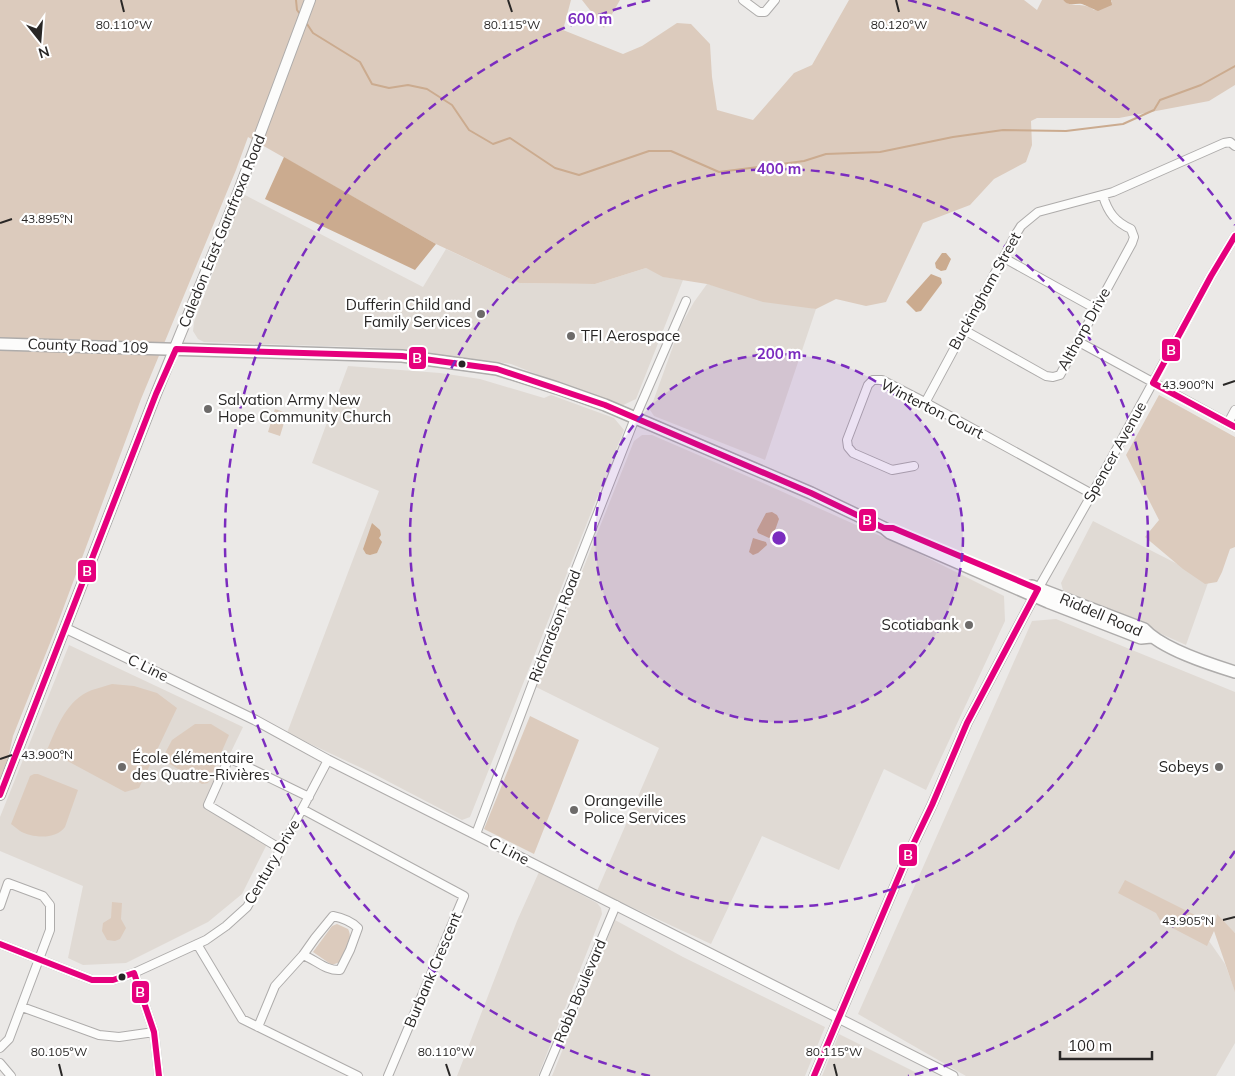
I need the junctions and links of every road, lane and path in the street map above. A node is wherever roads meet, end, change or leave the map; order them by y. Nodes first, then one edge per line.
1 (310, 0) edge
2 (742, 0) edge
3 (775, 0) edge
4 (1235, 146) edge
5 (1102, 196) junction
6 (1235, 236) edge
7 (1004, 258) junction
8 (686, 301) dead end
9 (1096, 309) junction
10 (964, 330) junction
11 (1079, 342) junction
12 (0, 344) edge
13 (176, 349) junction
14 (1153, 383) junction
15 (925, 403) junction
16 (1235, 410) edge
17 (635, 418) junction
18 (1232, 425) edge
19 (914, 466) dead end
20 (1092, 494) junction
21 (1036, 592) junction
22 (65, 628) junction
23 (1235, 672) edge
24 (328, 760) junction
25 (0, 795) edge
26 (309, 797) junction
27 (302, 809) junction
28 (476, 834) junction
29 (281, 849) junction
30 (616, 905) junction
31 (0, 906) edge
32 (0, 944) edge
33 (197, 944) junction
34 (303, 955) junction
35 (39, 960) junction
36 (134, 973) junction
37 (22, 1007) junction
38 (840, 1018) junction
39 (258, 1027) junction
40 (154, 1032) junction
41 (0, 1048) edge
42 (0, 1063) edge
43 (11, 1076) edge
44 (160, 1076) edge
45 (358, 1076) edge
46 (388, 1076) edge
47 (544, 1076) edge
48 (814, 1076) edge
49 (953, 1076) edge

1 - 13 main road, Caledon East Garafraxa Road
2 - 3 street
4 - 5 street, Buckingham Street
5 - 7 street, Buckingham Street
5 - 9 street, Althorp Drive
6 - 14 street, Spencer Avenue
7 - 9 street
7 - 10 street, Buckingham Street
8 - 17 street, Richardson Road
9 - 11 street, Althorp Drive
10 - 11 street, Althorp Drive
10 - 15 street, Buckingham Street
11 - 14 street
12 - 13 main road, County Road 109
13 - 17 main road, Riddell Road
13 - 22 main road, Caledon East Garafraxa Road
14 - 18 street
14 - 20 street, Spencer Avenue
15 - 19 street, Winterton Court
15 - 20 street, Winterton Court
16 - 18 street
17 - 21 main road, Riddell Road
17 - 28 street, Richardson Road
20 - 21 street, Spencer Avenue
21 - 23 main road, Riddell Road
21 - 38 street
22 - 24 street, C Line
22 - 25 main road, Caledon East Garafraxa Road
24 - 26 street, Century Drive
24 - 28 street, C Line
26 - 27 street, Century Drive
26 - 29 street
27 - 29 street, Century Drive
27 - 46 street, Burbank Crescent
28 - 30 street, C Line
29 - 33 street, Century Drive
30 - 38 street, C Line
30 - 47 street, Robb Boulevard
31 - 35 street
32 - 35 street, Century Drive
33 - 36 street, Century Drive
33 - 39 street
34 - 34 street
34 - 39 street
35 - 36 street, Century Drive
35 - 37 street
36 - 40 street
37 - 40 street
37 - 41 street
38 - 48 street
38 - 49 street, C Line
39 - 45 street
40 - 44 street
42 - 43 street

